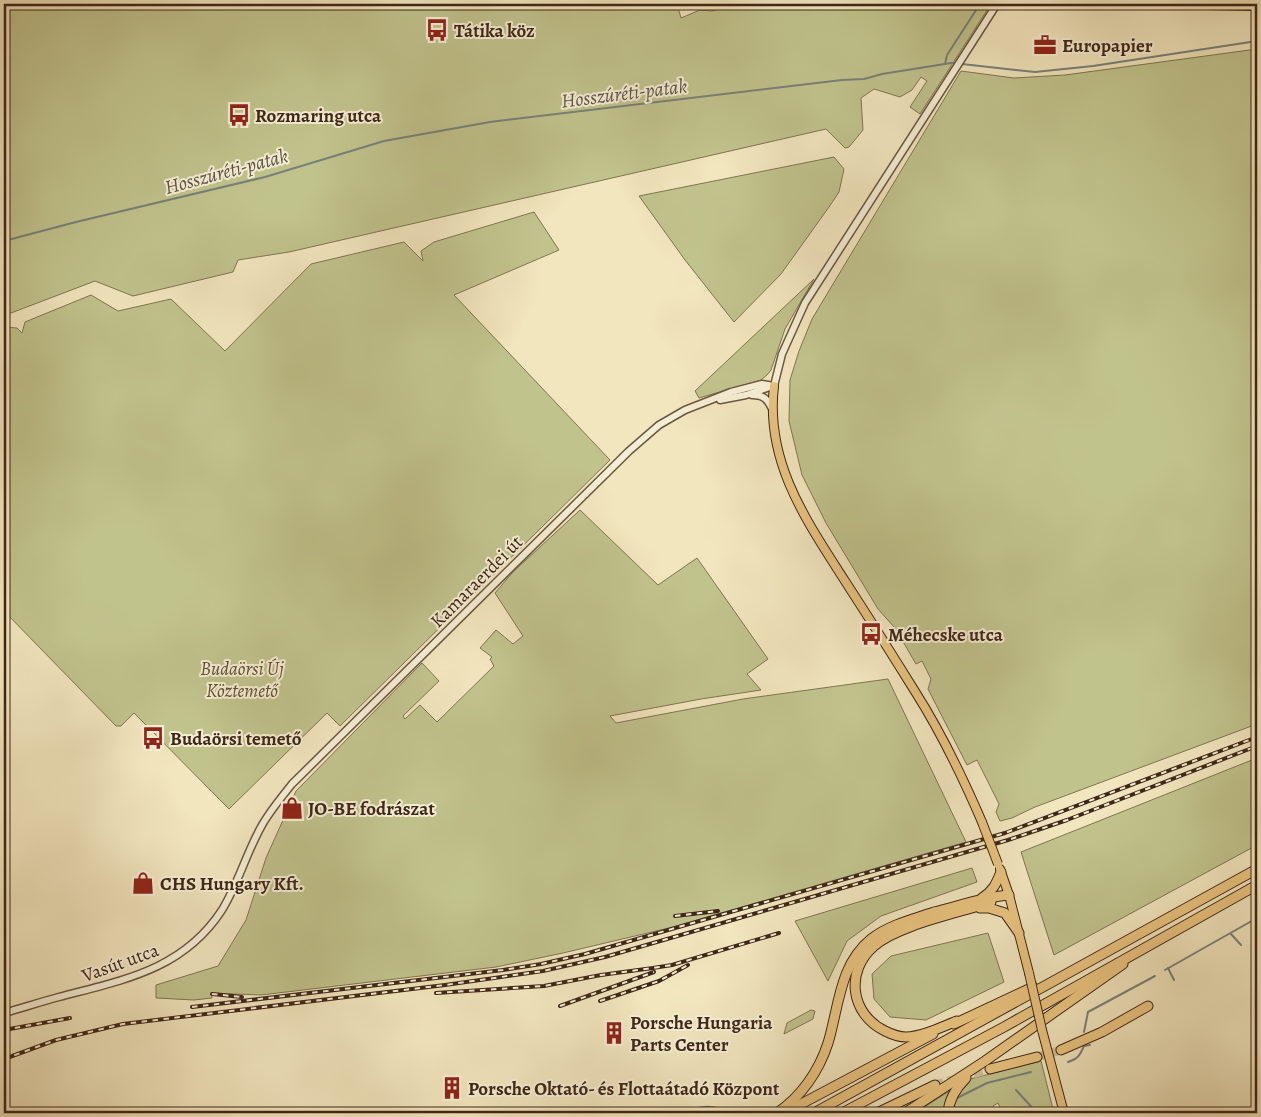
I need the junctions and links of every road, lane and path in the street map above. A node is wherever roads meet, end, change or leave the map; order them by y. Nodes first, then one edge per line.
1 (997, 4) edge
2 (774, 386) junction
3 (746, 395) junction
4 (705, 402) junction
5 (771, 407) junction
6 (281, 798) joint
7 (1000, 868) junction
8 (1257, 869) edge
9 (1257, 885) edge
10 (1009, 895) junction
11 (977, 900) junction
12 (972, 909) junction
13 (1019, 933) junction
14 (1157, 940) junction
15 (1043, 986) junction
16 (1148, 1006) dead end
17 (4, 1013) edge
18 (958, 1022) junction
19 (1061, 1050) tunnel mouth
20 (1037, 1057) tunnel mouth
21 (988, 1065) junction
22 (935, 1085) tunnel mouth
23 (777, 1113) edge
24 (784, 1113) edge
25 (814, 1113) edge
26 (842, 1113) edge
27 (877, 1113) edge
28 (905, 1113) edge
29 (948, 1113) edge
30 (1064, 1113) edge

1 - 2 street
2 - 3 street, Kamaraerdei út
2 - 4 street, Kamaraerdei út
2 - 5 main road
3 - 4 street, Kamaraerdei út
3 - 5 street, Kamaraerdei út
4 - 6 street, Kamaraerdei út
5 - 7 main road, bridge
6 - 17 street, Vasút utca
7 - 10 main road
7 - 11 highway
8 - 15 highway
9 - 14 highway
10 - 11 highway
10 - 12 highway
10 - 13 main road
11 - 23 highway
12 - 13 highway
12 - 18 highway
13 - 30 main road, bridge
14 - 21 highway
14 - 26 highway
15 - 18 highway
15 - 25 highway
16 - 19 highway
18 - 24 highway
20 - 21 highway
21 - 28 highway
21 - 29 highway
22 - 27 highway

